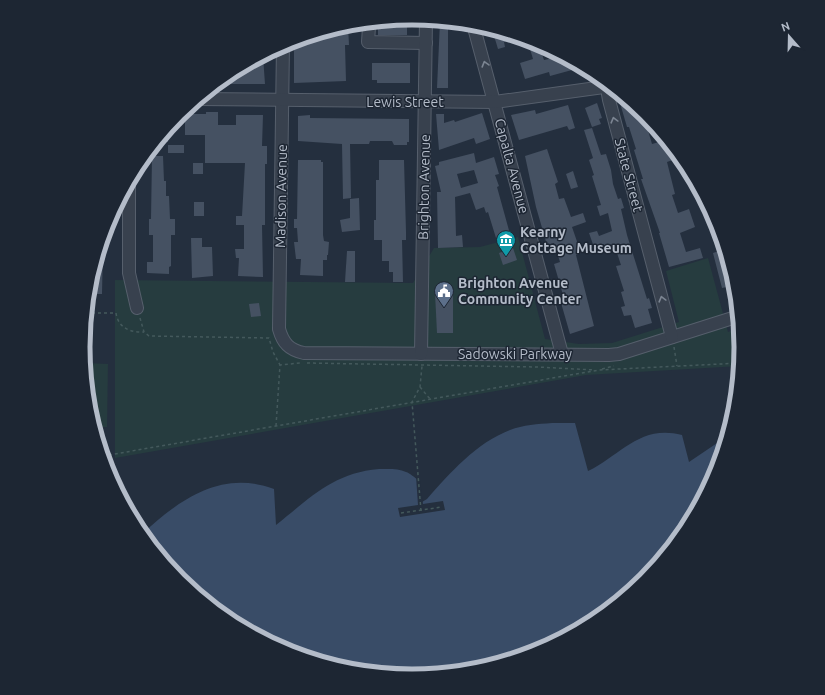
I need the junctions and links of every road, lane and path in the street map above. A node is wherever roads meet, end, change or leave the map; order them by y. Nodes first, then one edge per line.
1 (426, 26) edge
2 (369, 28) edge
3 (475, 31) edge
4 (426, 43) junction
5 (283, 53) edge
6 (601, 86) edge
7 (608, 92) edge
8 (207, 99) edge
9 (282, 100) junction
10 (425, 102) junction
11 (495, 102) junction
12 (129, 194) edge
13 (137, 308) joint
14 (92, 313) edge
15 (733, 318) edge
16 (144, 332) junction
17 (673, 342) junction
18 (286, 346) joint
19 (562, 354) junction
20 (421, 360) junction
21 (734, 362) edge
22 (280, 365) dead end
23 (677, 366) junction
24 (420, 388) junction
25 (430, 399) junction
26 (412, 402) junction
27 (109, 455) edge
28 (442, 507) dead end
29 (422, 511) junction
30 (401, 513) dead end

1 - 4 street, Brighton Avenue
2 - 4 street
11 -> 3 street, Capalta Avenue
4 - 10 street, Brighton Avenue
5 - 9 street, Madison Avenue
6 - 11 street, Lewis Street
17 -> 7 street, State Street
8 - 9 street, Lewis Street
9 - 10 street, Lewis Street
9 - 18 street, Madison Avenue
10 - 11 street, Lewis Street
10 - 20 street, Brighton Avenue
11 - 19 street, Capalta Avenue
12 - 13 street
13 - 16 path
14 - 16 path
15 - 17 street, Sadowski Parkway
16 - 22 path
17 - 19 street, Sadowski Parkway
17 - 23 path
18 - 20 street, Sadowski Parkway
19 - 20 street, Sadowski Parkway
20 - 24 path
21 - 23 path
23 - 25 path
24 - 25 path
24 - 26 path
25 - 26 path
26 - 27 path
26 - 29 path
28 - 29 path
29 - 30 path

